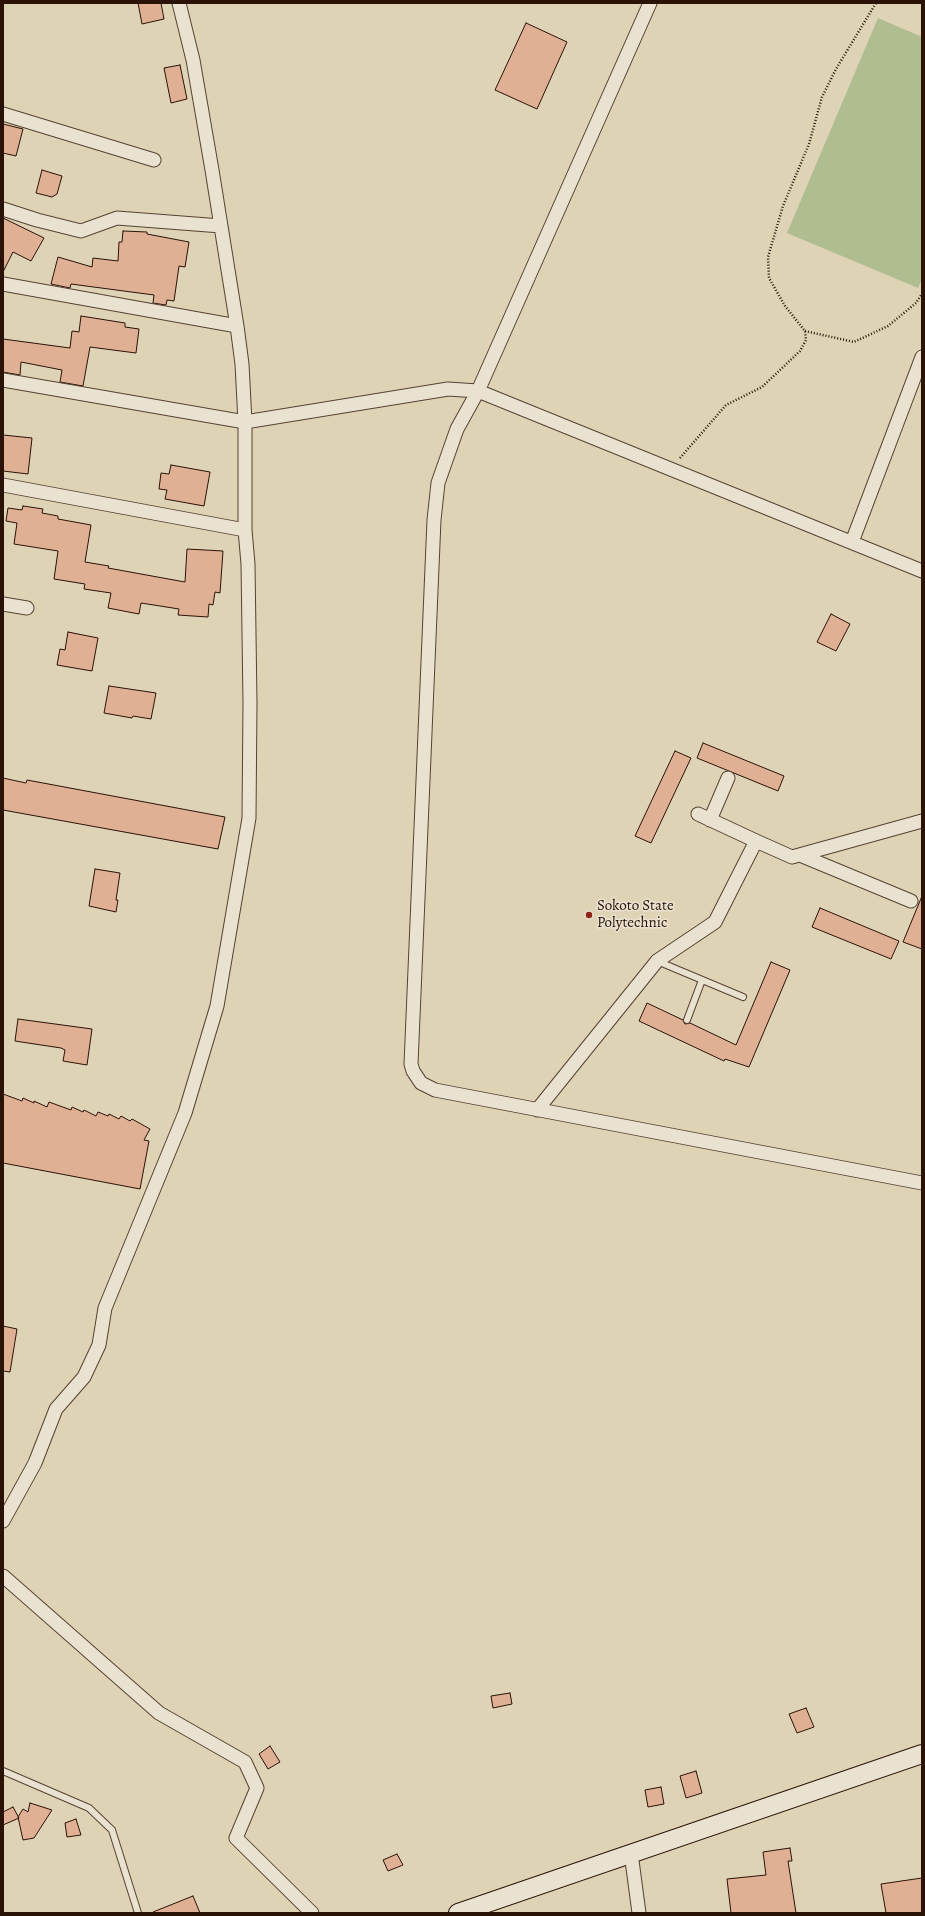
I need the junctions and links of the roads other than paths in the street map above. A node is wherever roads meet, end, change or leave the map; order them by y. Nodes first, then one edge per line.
1 (179, 3) edge
2 (650, 3) edge
3 (3, 114) edge
4 (154, 160) dead end
5 (3, 209) edge
6 (222, 226) junction
7 (3, 284) edge
8 (238, 326) junction
9 (922, 357) edge
10 (3, 380) edge
11 (478, 391) junction
12 (245, 422) junction
13 (3, 485) edge
14 (245, 530) junction
15 (852, 542) junction
16 (922, 571) edge
17 (3, 604) edge
18 (27, 608) dead end
19 (728, 778) dead end
20 (698, 814) dead end
21 (710, 820) junction
22 (922, 822) edge
23 (756, 841) junction
24 (800, 855) junction
25 (911, 901) dead end
26 (657, 962) junction
27 (702, 980) junction
28 (743, 997) dead end
29 (687, 1020) dead end
30 (537, 1110) junction
31 (922, 1183) edge
32 (3, 1521) edge
33 (3, 1576) edge
34 (922, 1754) edge
35 (3, 1772) edge
36 (631, 1853) junction
37 (485, 1908) edge
38 (138, 1913) edge
39 (312, 1913) edge
40 (458, 1913) edge
41 (640, 1913) edge

1 - 6 street
2 - 11 street
3 - 4 street
5 - 6 street
6 - 8 street
7 - 8 street
8 - 12 street
9 - 15 street
10 - 12 street
11 - 12 street
11 - 15 street
11 - 30 street
12 - 14 street
13 - 14 street
14 - 32 street
15 - 16 street
17 - 18 street
19 - 21 street
20 - 21 street
21 - 23 street
22 - 24 street
23 - 24 street
23 - 26 street
24 - 25 street
26 - 27 lane
26 - 30 street
27 - 28 lane
27 - 29 lane
30 - 31 street
33 - 39 street
34 - 36 street
35 - 38 lane
36 - 37 street
36 - 41 street
37 - 40 street

